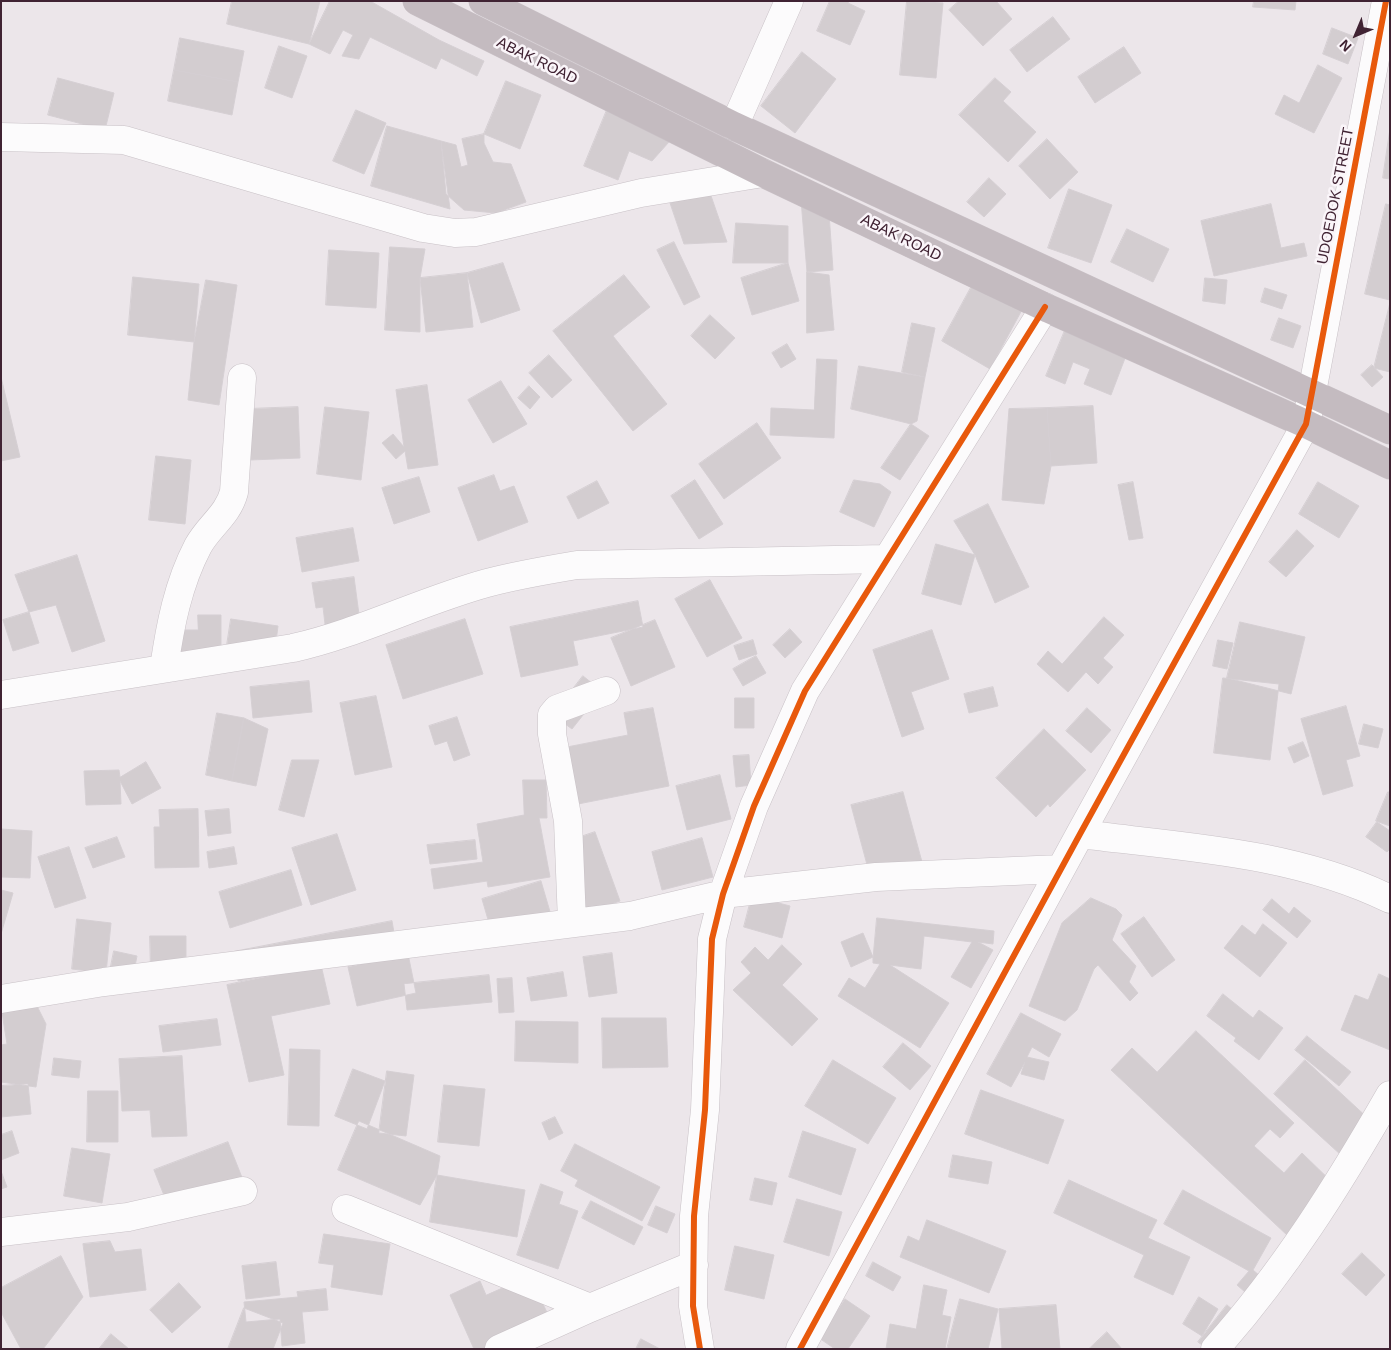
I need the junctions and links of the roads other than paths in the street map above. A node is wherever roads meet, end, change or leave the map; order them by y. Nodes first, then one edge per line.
1 (417, 1) edge
2 (483, 1) edge
3 (789, 1) edge
4 (1386, 1) edge
5 (734, 126) junction
6 (1, 137) edge
7 (763, 173) junction
8 (1045, 307) junction
9 (242, 378) dead end
10 (1311, 395) junction
11 (1306, 424) junction
12 (1390, 430) edge
13 (1390, 465) edge
14 (886, 559) junction
15 (164, 668) junction
16 (606, 691) dead end
17 (1, 695) edge
18 (1080, 834) junction
19 (1060, 869) junction
20 (723, 894) junction
21 (1390, 899) edge
22 (572, 922) junction
23 (1, 999) edge
24 (1390, 1095) edge
25 (243, 1191) dead end
26 (346, 1209) dead end
27 (1, 1232) edge
28 (694, 1265) junction
29 (590, 1308) junction
30 (499, 1349) edge
31 (700, 1349) edge
32 (800, 1349) edge
33 (1215, 1349) edge

1 - 7 highway, ABAK ROAD
2 - 5 highway, ABAK ROAD
3 - 5 street
4 - 10 street, UDOEDOK STREET
5 - 10 highway, ABAK ROAD
6 - 7 street
7 - 8 highway, ABAK ROAD
8 - 11 highway, ABAK ROAD
8 - 14 street
9 - 15 street
10 - 11 street, UDOEDOK STREET
10 - 12 highway, ABAK ROAD
11 - 13 highway, ABAK ROAD
11 - 18 street, UDOEDOK STREET
14 - 15 street
14 - 20 street
15 - 17 street
16 - 22 street
18 - 19 street, UDOEDOK STREET
18 - 21 street
19 - 20 street
19 - 32 street, UDOEDOK STREET
20 - 22 street
20 - 28 street
22 - 23 street
24 - 33 street
25 - 27 street
26 - 29 street
28 - 29 street
28 - 31 street
29 - 30 street

